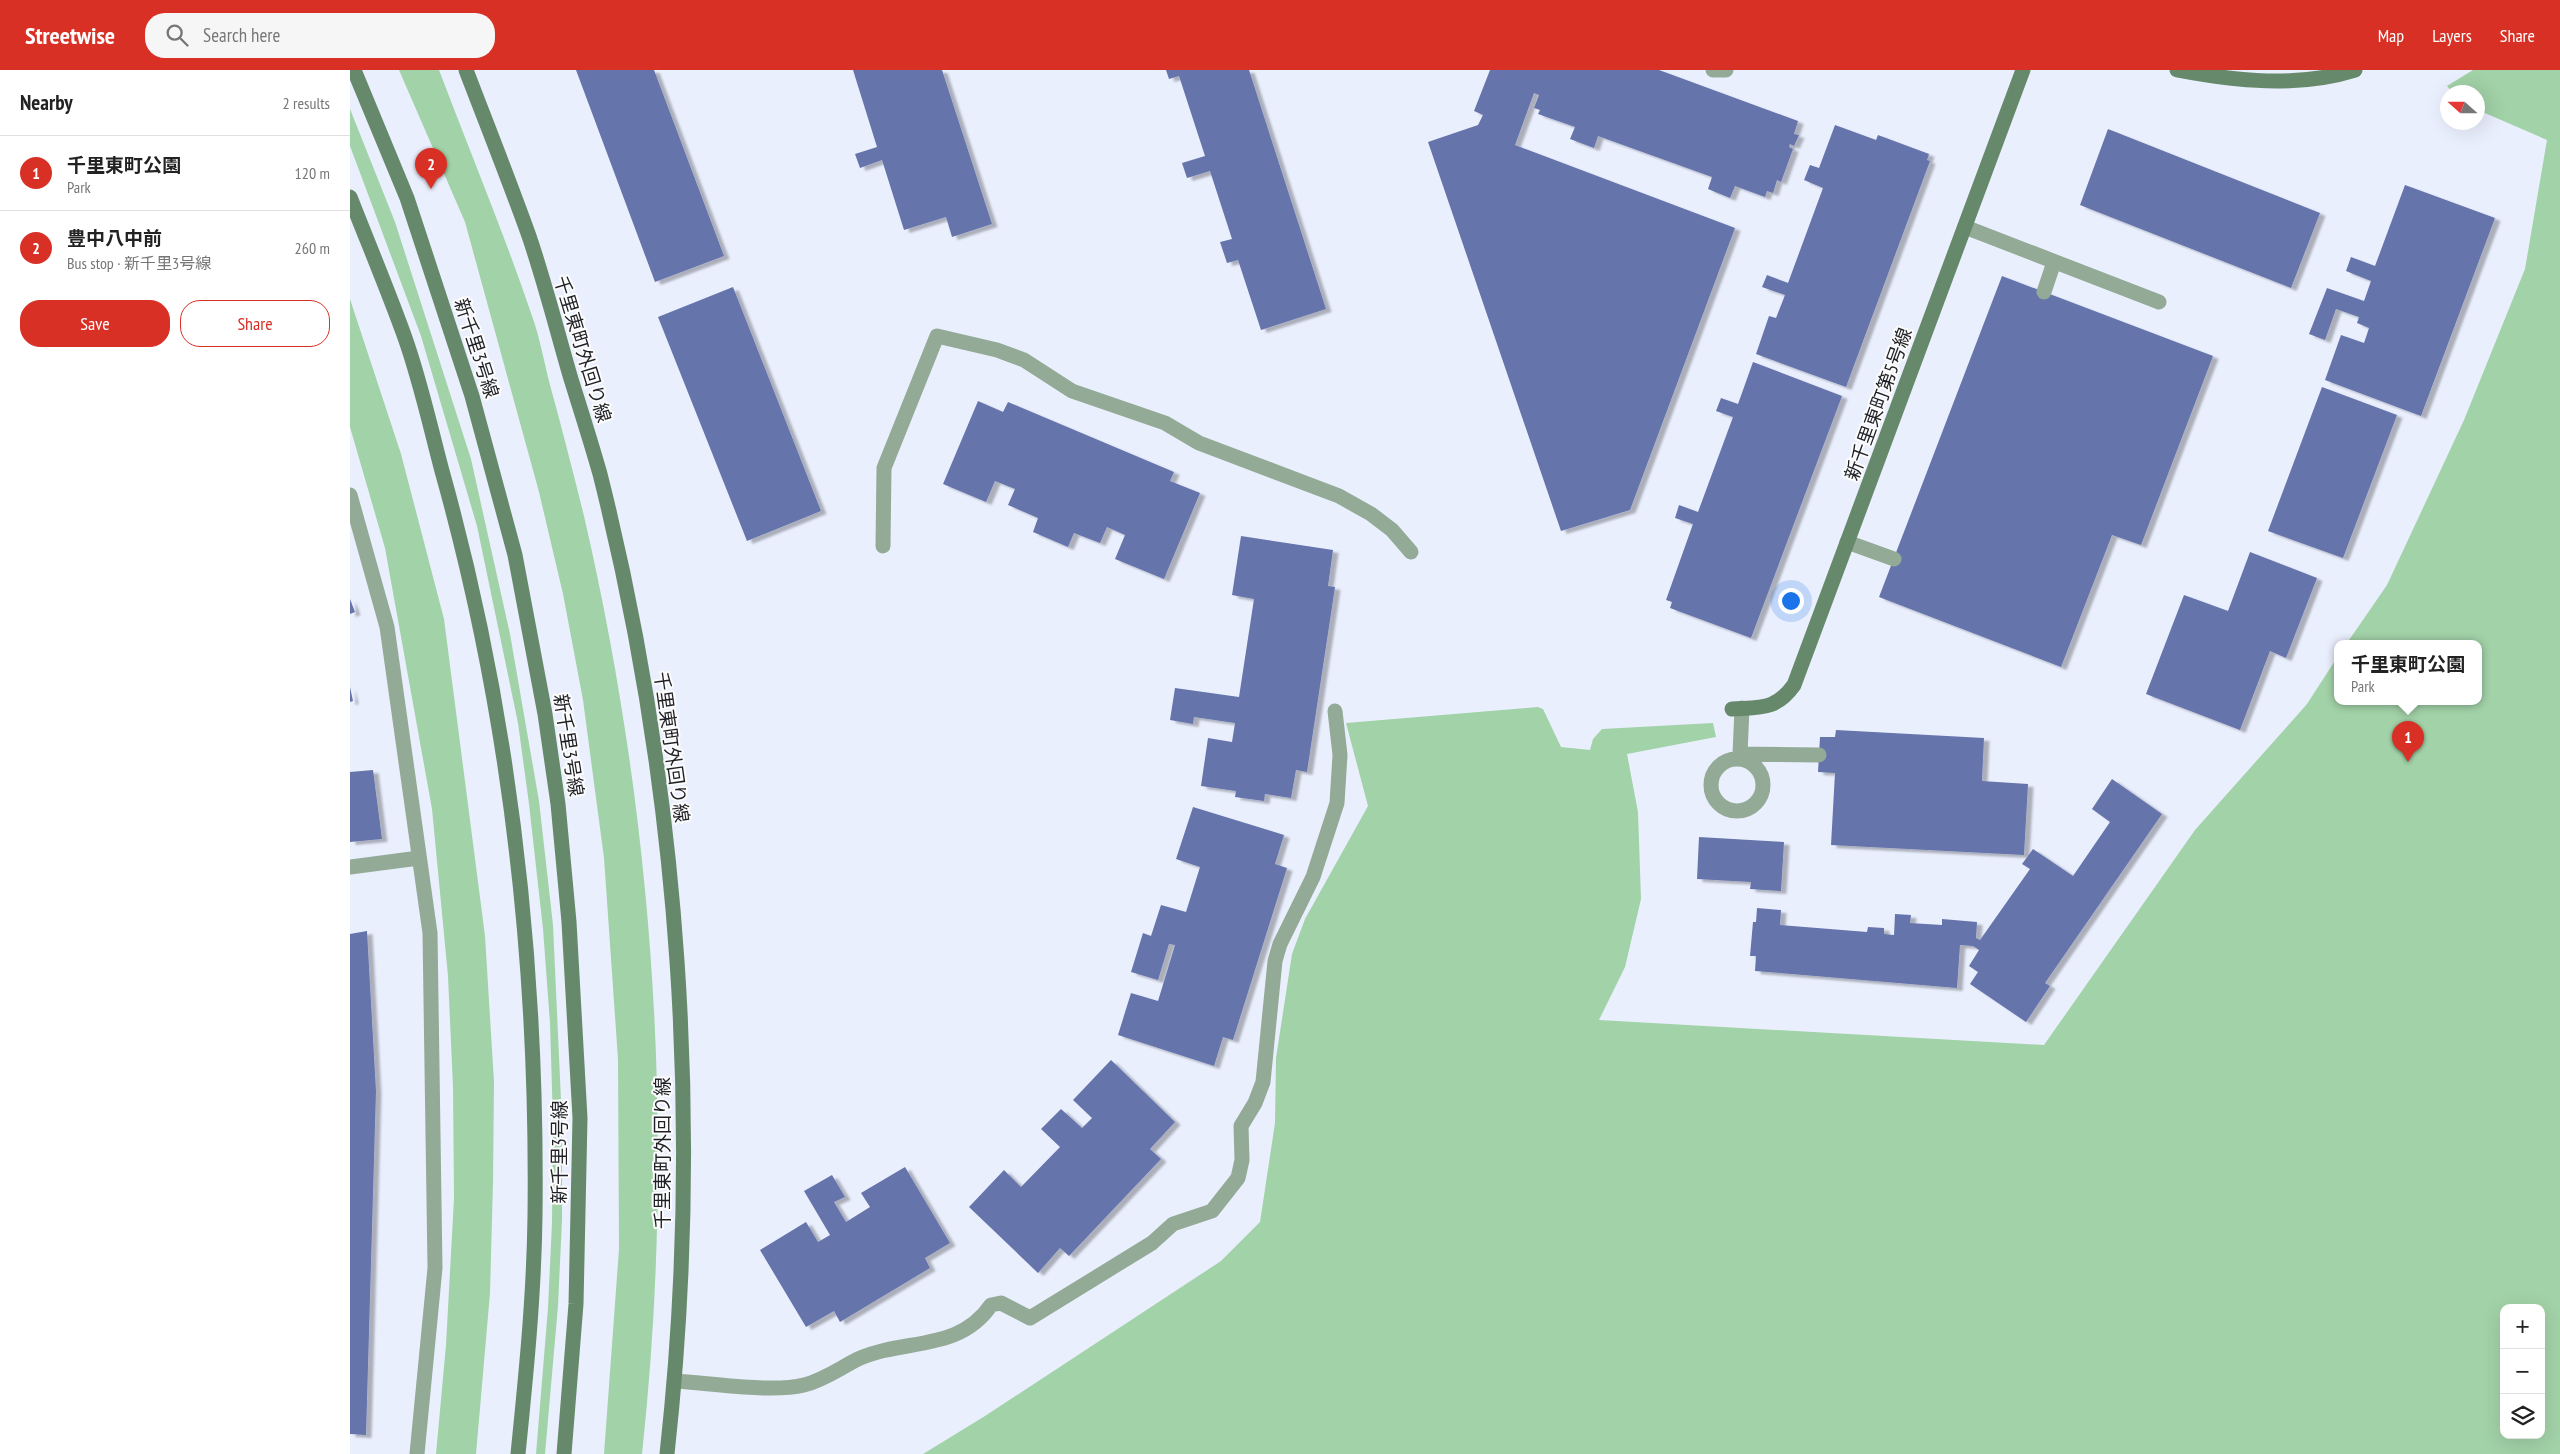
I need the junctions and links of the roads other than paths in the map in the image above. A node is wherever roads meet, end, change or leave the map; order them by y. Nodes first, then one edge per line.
1 (354, 70) edge
2 (466, 70) edge
3 (1713, 70) edge
4 (1726, 70) edge
5 (2023, 70) edge
6 (2177, 70) edge
7 (2355, 70) edge
8 (350, 197) edge
9 (1965, 227) junction
10 (2054, 262) junction
11 (2044, 292) dead end
12 (2159, 302) dead end
13 (350, 494) edge
14 (1847, 542) junction
15 (883, 546) dead end
16 (1411, 552) dead end
17 (1894, 559) dead end
18 (1335, 711) dead end
19 (1819, 755) dead end
20 (419, 858) junction
21 (350, 867) edge
22 (675, 1381) junction
23 (417, 1454) edge
24 (518, 1454) edge
25 (564, 1454) edge
26 (667, 1454) edge

1 - 25 street, 新千里3号線
2 - 22 street, 千里東町外回り線
3 - 4 street
5 - 9 street, 新千里東町第5号線
6 - 7 street
8 - 24 street, 新千里3号線
9 - 10 street
9 - 14 street, 新千里東町第5号線
10 - 11 street
10 - 12 street
13 - 20 street
14 - 17 street
14 - 19 street, 新千里東町第5号線
15 - 16 street
18 - 22 street
20 - 21 street
20 - 23 street
22 - 26 street, 千里東町外回り線

